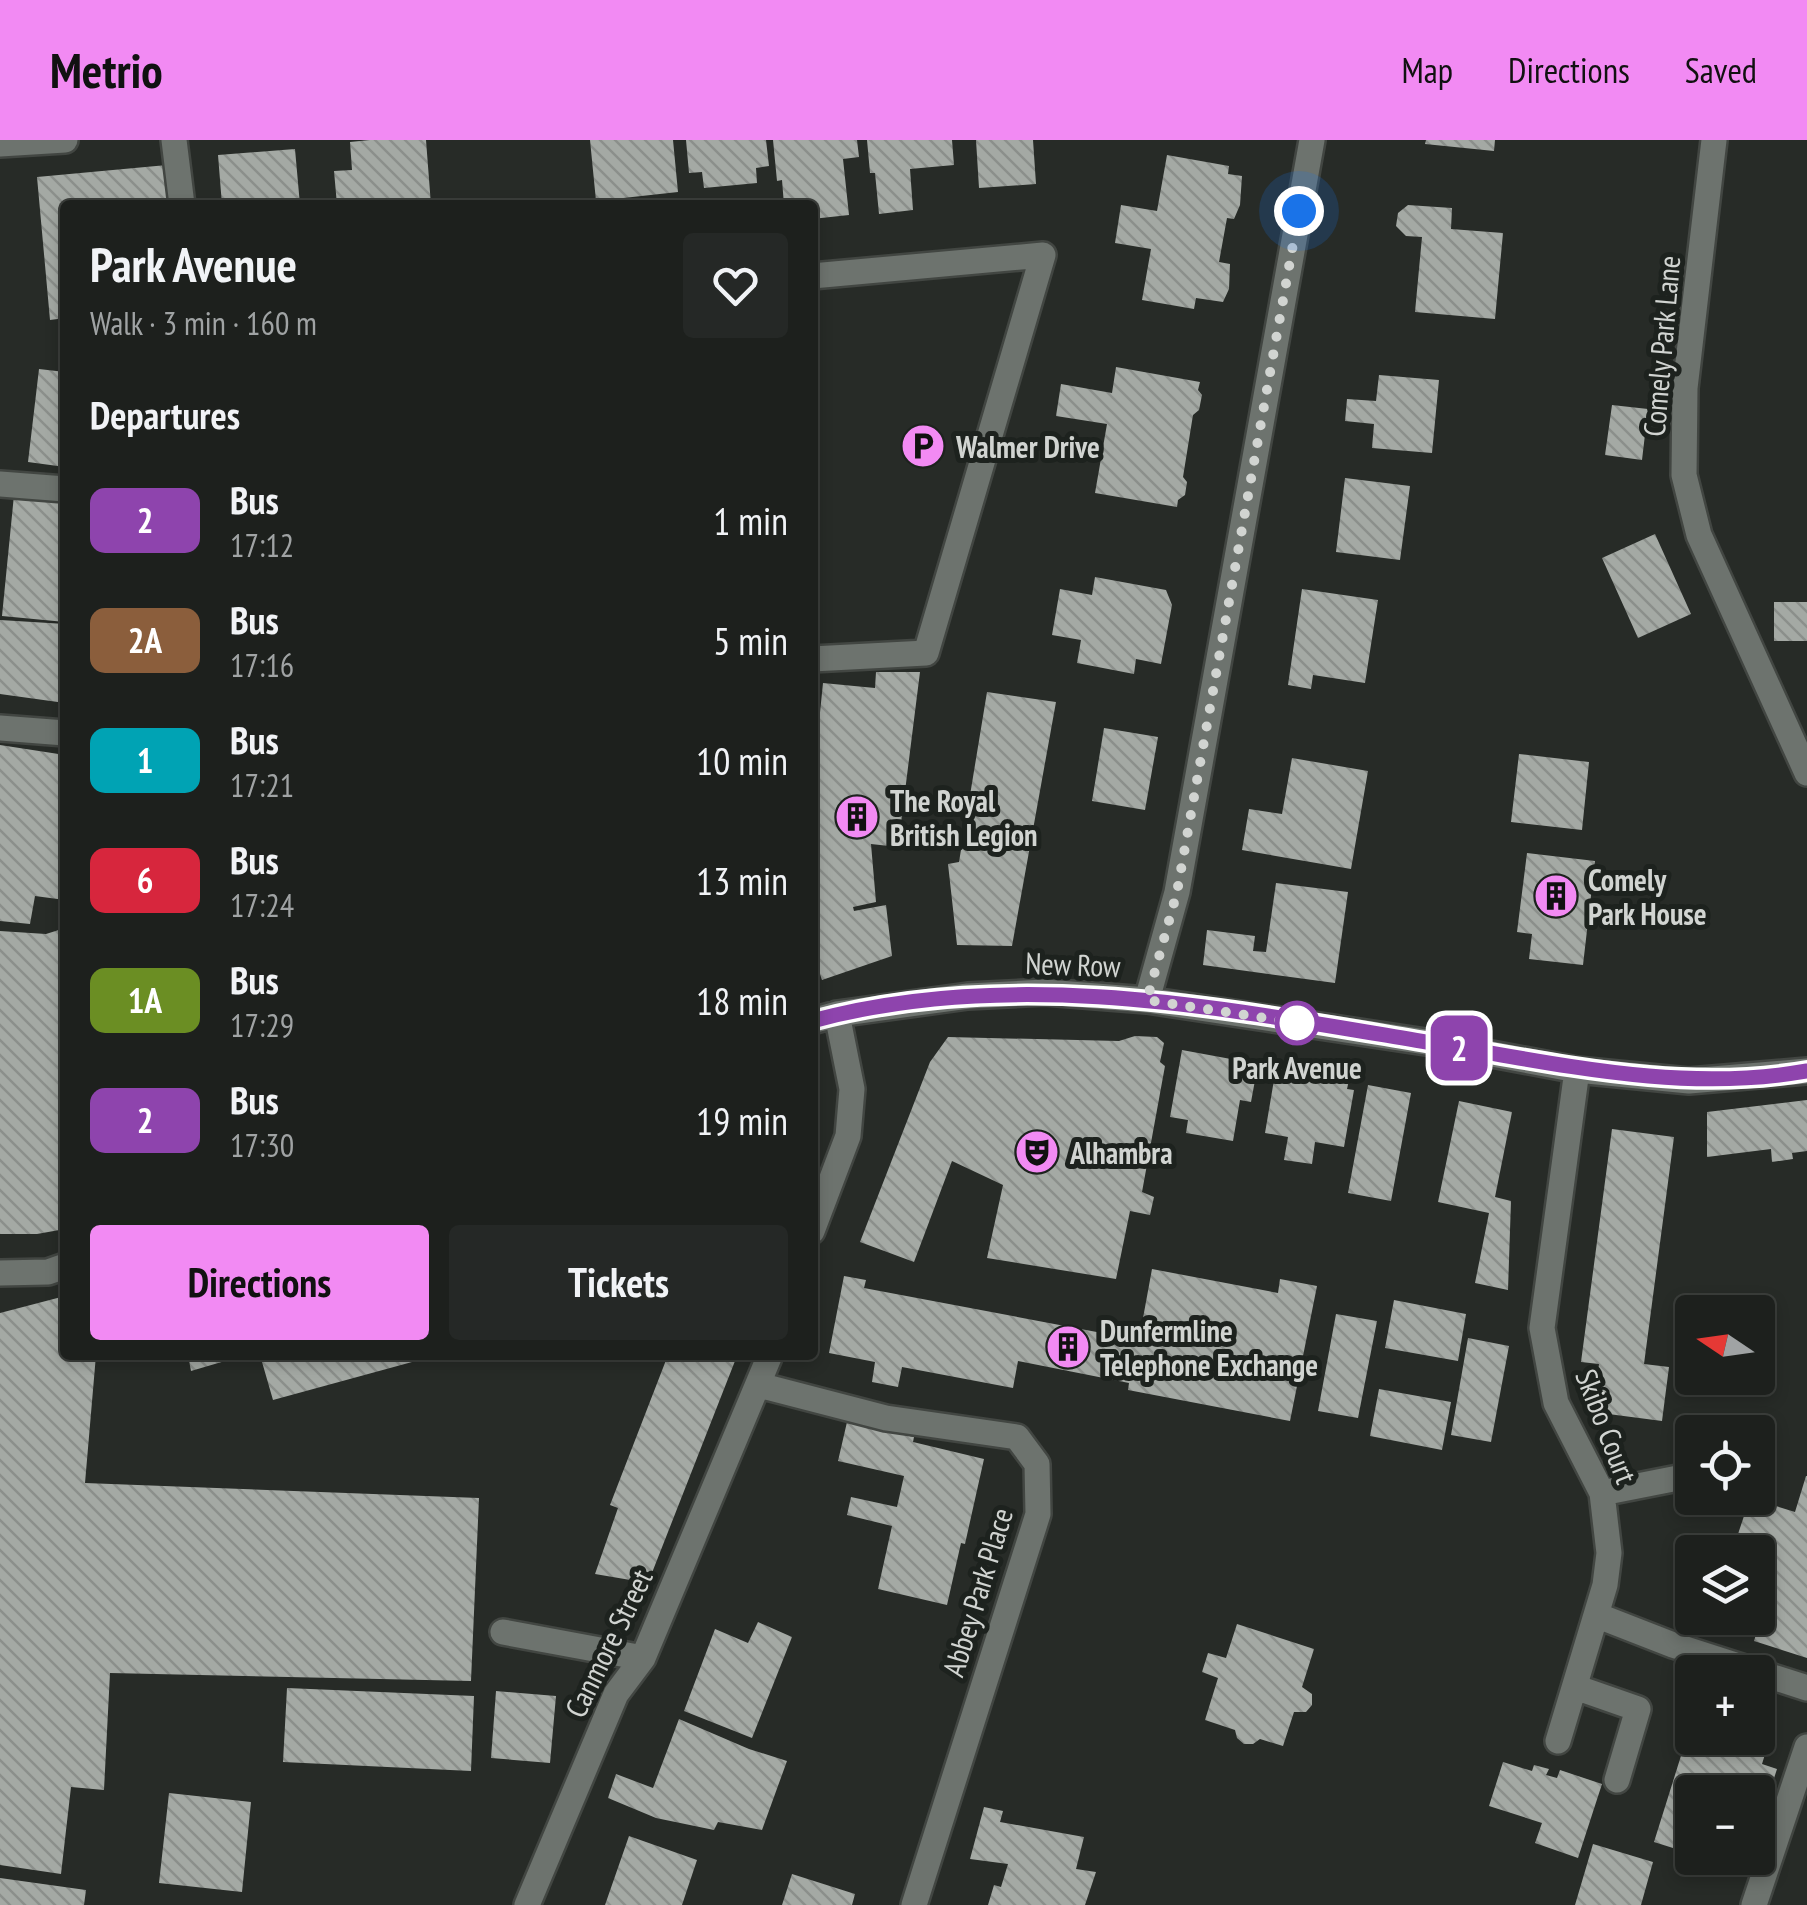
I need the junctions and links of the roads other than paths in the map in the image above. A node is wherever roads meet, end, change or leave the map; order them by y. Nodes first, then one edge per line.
1 (64, 140) edge
2 (174, 140) edge
3 (1312, 140) edge
4 (1714, 140) edge
5 (0, 144) edge
6 (181, 200) edge
7 (818, 275) edge
8 (0, 484) edge
9 (60, 488) edge
10 (818, 659) edge
11 (0, 728) edge
12 (60, 733) edge
13 (1807, 773) edge
14 (1147, 1000) junction
15 (825, 1018) edge
16 (1805, 1065) edge
17 (1576, 1070) junction
18 (818, 1215) edge
19 (60, 1268) edge
20 (0, 1273) edge
21 (768, 1360) edge
22 (759, 1386) junction
23 (1675, 1479) edge
24 (1602, 1493) junction
25 (1596, 1615) junction
26 (503, 1632) dead end
27 (643, 1658) junction
28 (1575, 1687) junction
29 (1807, 1688) edge
30 (1558, 1742) dead end
31 (1807, 1747) edge
32 (1618, 1780) dead end
33 (527, 1905) edge
34 (914, 1905) edge
35 (1754, 1905) edge

1 - 5 street
2 - 6 street
3 - 14 street
4 - 13 street, Comely Park Lane
7 - 10 street
8 - 9 street
11 - 12 street
14 - 15 street, New Row
14 - 17 street, New Row
15 - 18 street
16 - 17 street, New Row
17 - 24 street, Skibo Court
19 - 20 street
21 - 22 street, Canmore Street
22 - 27 street, Canmore Street
22 - 34 street, Abbey Park Place
23 - 24 street
24 - 25 street, Skibo Court
25 - 28 street, Skibo Court
25 - 29 street
26 - 27 street
27 - 33 street, Canmore Street
28 - 30 street, Skibo Court
28 - 32 street
31 - 35 street

